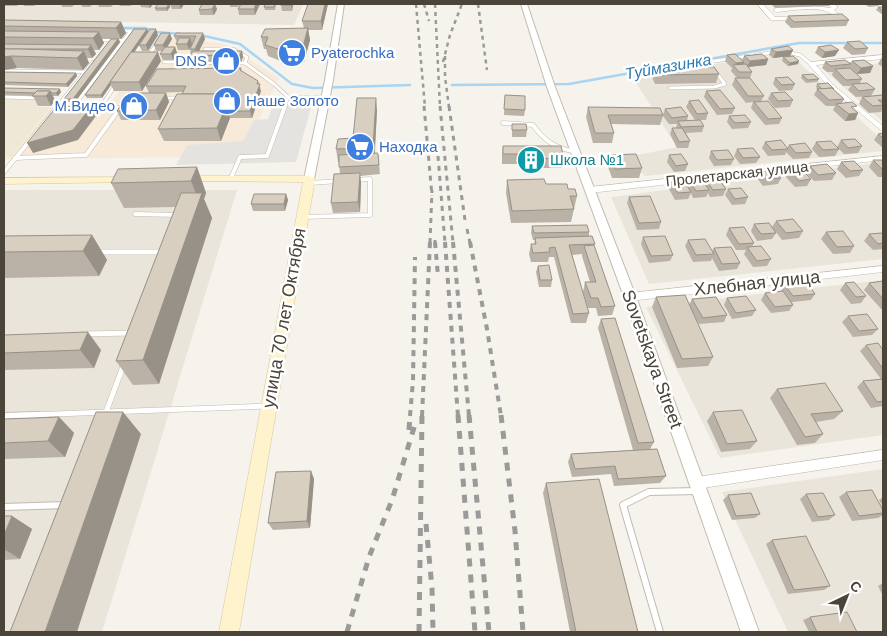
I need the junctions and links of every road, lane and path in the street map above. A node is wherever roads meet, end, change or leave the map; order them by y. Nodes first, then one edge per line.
1 (341, 4) edge
2 (524, 4) edge
3 (760, 4) edge
4 (831, 7) edge
5 (776, 10) dead end
6 (811, 18) edge
7 (820, 18) edge
8 (112, 31) edge
9 (160, 38) edge
10 (91, 40) edge
11 (110, 40) junction
12 (124, 40) junction
13 (106, 46) edge
14 (205, 49) edge
15 (143, 54) edge
16 (98, 56) edge
17 (883, 57) edge
18 (85, 60) edge
19 (94, 60) junction
20 (164, 62) edge
21 (245, 63) junction
22 (811, 64) junction
23 (4, 71) edge
24 (85, 72) junction
25 (120, 78) edge
26 (670, 88) dead end
27 (60, 89) edge
28 (70, 89) junction
29 (326, 94) junction
30 (4, 97) edge
31 (288, 97) junction
32 (43, 98) edge
33 (53, 98) edge
34 (63, 98) junction
35 (153, 98) edge
36 (180, 98) edge
37 (123, 103) edge
38 (54, 108) junction
39 (72, 108) junction
40 (100, 108) junction
41 (120, 108) junction
42 (503, 123) dead end
43 (883, 130) edge
44 (577, 152) junction
45 (15, 158) junction
46 (883, 158) edge
47 (4, 172) edge
48 (232, 178) junction
49 (174, 179) edge
50 (146, 180) edge
51 (343, 180) edge
52 (352, 180) edge
53 (309, 181) junction
54 (4, 182) edge
55 (590, 190) junction
56 (135, 214) dead end
57 (302, 217) junction
58 (175, 224) edge
59 (168, 243) edge
60 (89, 252) edge
61 (165, 252) junction
62 (161, 261) edge
63 (883, 269) edge
64 (630, 297) junction
65 (138, 324) edge
66 (135, 333) junction
67 (79, 334) edge
68 (132, 342) edge
69 (126, 359) edge
70 (269, 406) junction
71 (106, 412) junction
72 (4, 416) edge
73 (103, 421) edge
74 (883, 455) edge
75 (698, 487) junction
76 (4, 507) edge
77 (68, 514) edge
78 (229, 632) edge
79 (660, 632) edge
80 (750, 632) edge

1 - 29 street, улица 70 лет Октября
2 - 44 street, Sovetskaya Street
3 - 6 street
4 - 5 street
4 - 7 street
8 - 12 lane
9 - 15 lane
10 - 11 lane
11 - 12 lane
11 - 13 lane
12 - 39 lane
14 - 21 lane
16 - 19 lane
17 - 22 street
18 - 19 lane
19 - 24 lane
20 - 21 lane
21 - 31 lane
22 - 26 lane
22 - 43 street
23 - 24 lane
24 - 28 lane
25 - 40 lane
27 - 28 lane
28 - 34 lane
29 - 31 lane
29 - 53 street, улица 70 лет Октября
30 - 32 lane
31 - 48 lane
33 - 34 lane
34 - 38 lane
35 - 36 lane
37 - 41 lane
38 - 39 lane
38 - 45 lane
39 - 40 lane
40 - 41 lane
41 - 45 lane
42 - 44 lane
44 - 55 street, Sovetskaya Street
45 - 47 lane
46 - 55 street, Пролетарская улица
48 - 49 main road
48 - 53 main road
50 - 54 main road
51 - 53 lane
52 - 57 lane
53 - 57 main road, улица 70 лет Октября
55 - 64 street, Sovetskaya Street
56 - 58 lane
57 - 70 main road, улица 70 лет Октября
59 - 61 lane
60 - 61 lane
61 - 62 lane
63 - 64 street, Хлебная улица
64 - 75 street, Sovetskaya Street
65 - 66 lane
66 - 67 lane
66 - 68 lane
69 - 71 lane
70 - 71 lane
70 - 78 main road, улица 70 лет Октября
71 - 72 lane
71 - 73 lane
74 - 75 street
75 - 79 lane
75 - 80 street, Sovetskaya Street
76 - 77 lane

